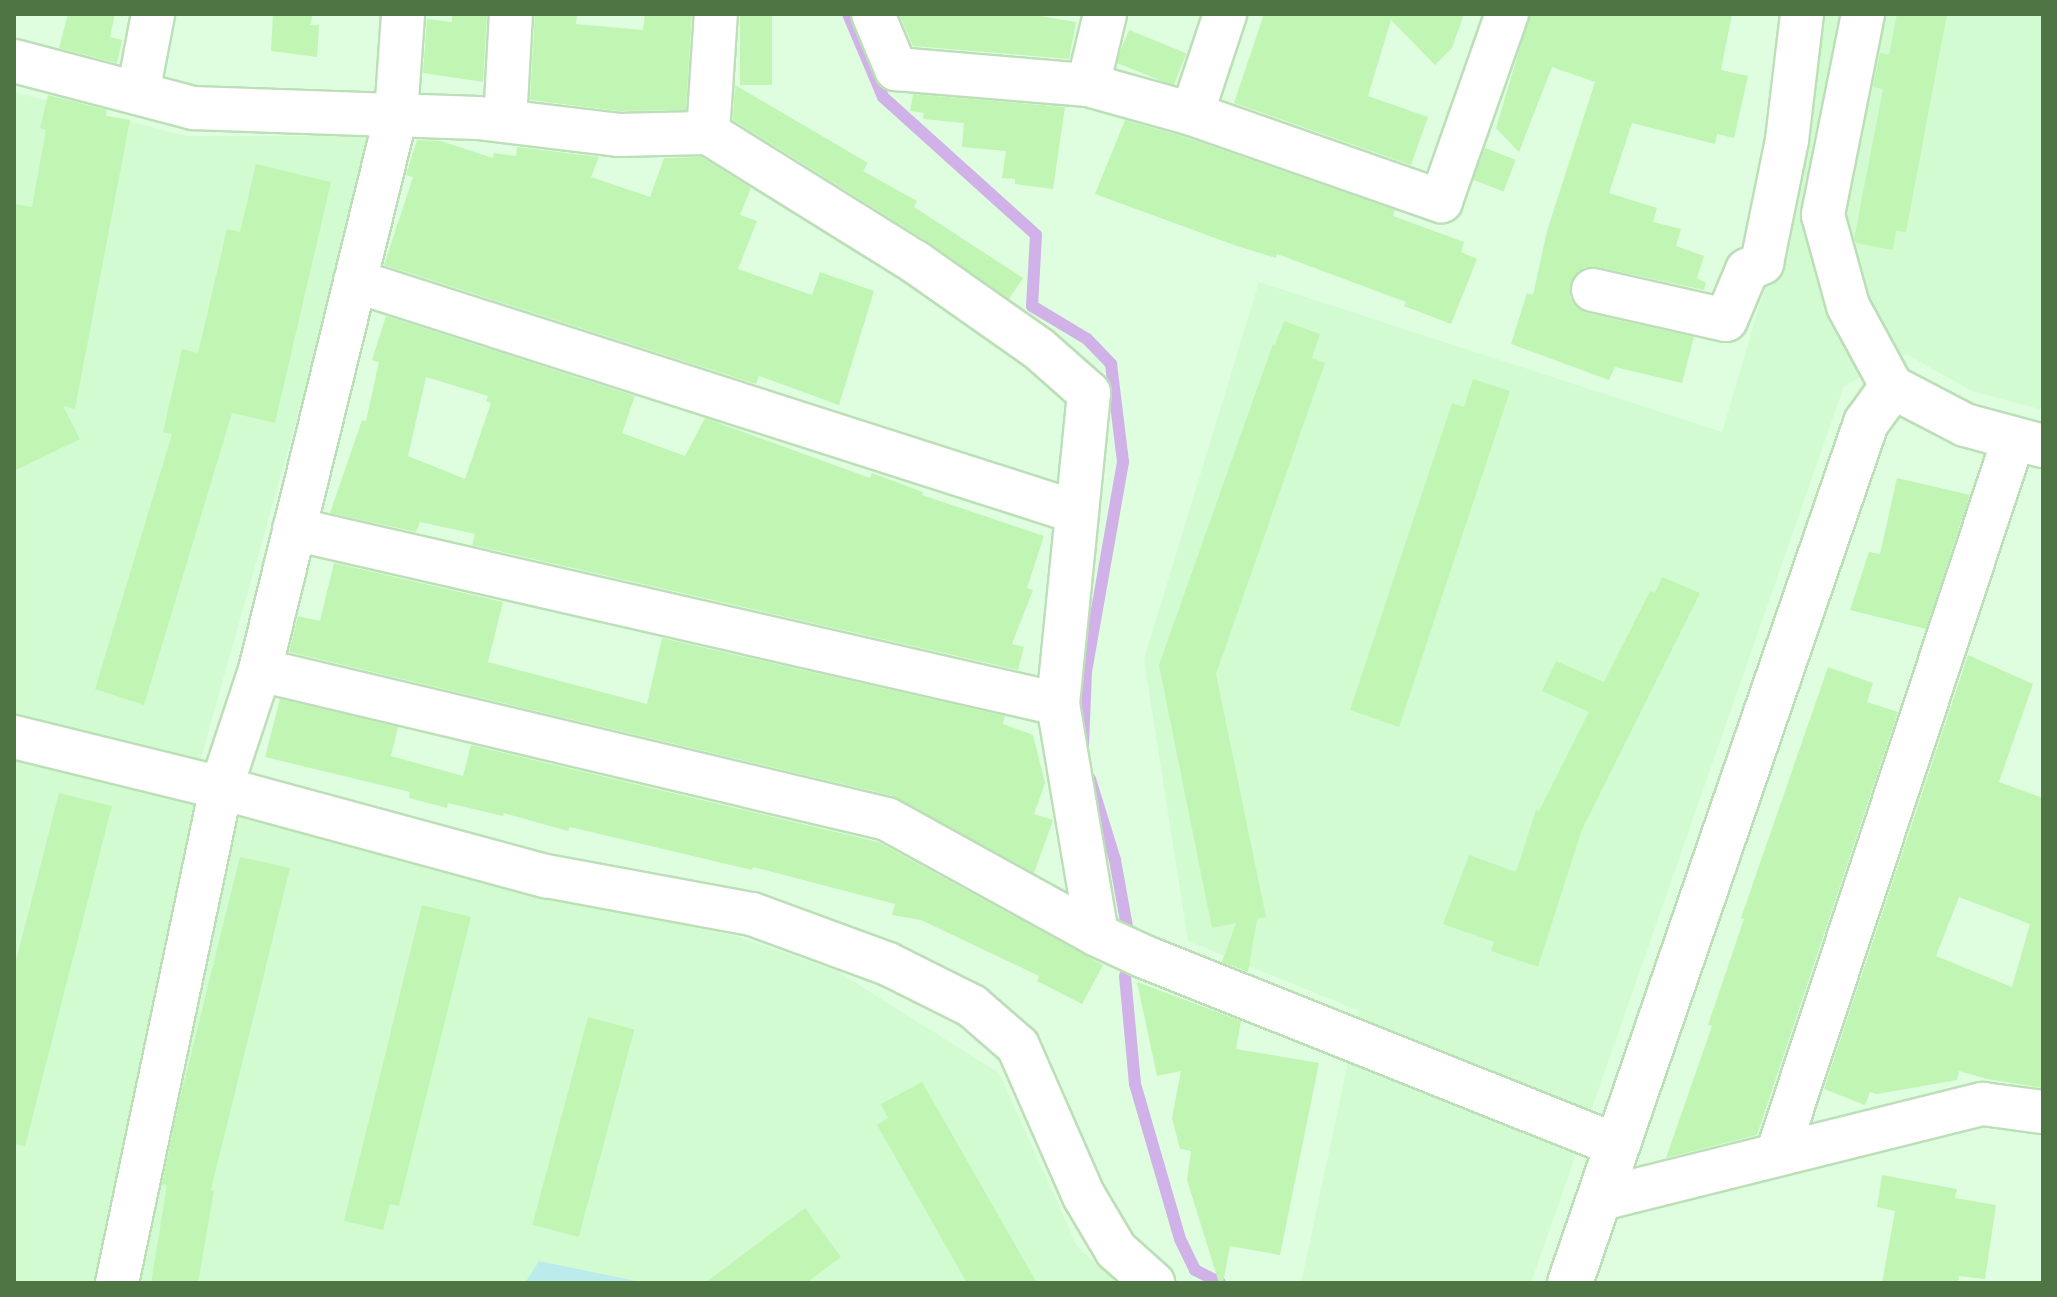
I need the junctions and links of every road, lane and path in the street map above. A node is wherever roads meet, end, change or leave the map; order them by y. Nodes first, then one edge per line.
1 (153, 14) edge
2 (403, 14) edge
3 (511, 14) edge
4 (716, 14) edge
5 (873, 14) edge
6 (1105, 14) edge
7 (1225, 14) edge
8 (1507, 14) edge
9 (1802, 14) edge
10 (1863, 14) edge
11 (14, 61) edge
12 (1088, 85) junction
13 (138, 93) junction
14 (1192, 114) junction
15 (396, 115) junction
16 (505, 121) junction
17 (708, 133) junction
18 (355, 281) junction
19 (1593, 290) dead end
20 (1892, 387) junction
21 (2028, 442) edge
22 (1076, 512) junction
23 (294, 529) junction
24 (260, 670) junction
25 (1058, 704) junction
26 (14, 737) edge
27 (221, 788) junction
28 (1097, 935) junction
29 (2043, 1112) edge
30 (1616, 1145) junction
31 (1777, 1154) junction
32 (1601, 1199) junction
33 (117, 1283) edge
34 (1153, 1283) edge
35 (1570, 1283) edge

1 - 13 street
2 - 15 street
3 - 16 street
4 - 17 street
5 - 12 street
6 - 12 street
7 - 14 street
8 - 14 street
9 - 19 street
10 - 20 street
11 - 13 street
12 - 14 street
13 - 15 street
15 - 16 street
15 - 18 street
16 - 17 street
17 - 22 street
18 - 22 street
18 - 23 street
20 - 21 street
20 - 30 street
21 - 31 street
22 - 25 street
23 - 24 street
23 - 25 street
24 - 27 street
24 - 28 street
25 - 28 street
26 - 27 street
27 - 33 street
27 - 34 street
28 - 30 street
29 - 31 street
30 - 32 street
31 - 32 street
32 - 35 street

